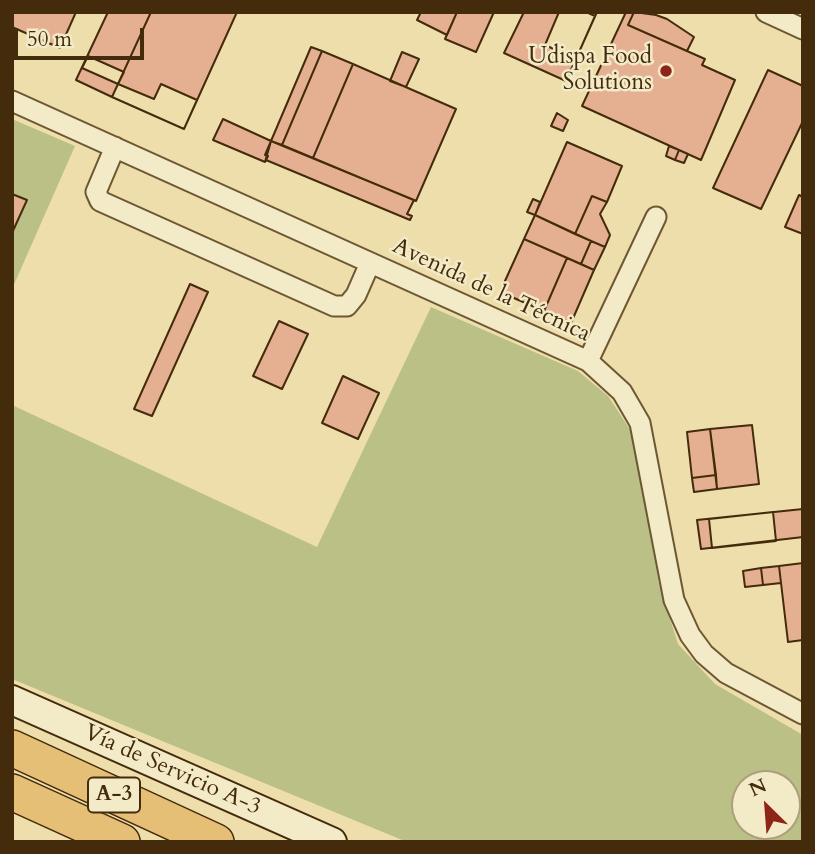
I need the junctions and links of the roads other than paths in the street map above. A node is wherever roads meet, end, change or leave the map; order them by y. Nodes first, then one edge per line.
1 (766, 12) edge
2 (803, 29) edge
3 (12, 101) edge
4 (114, 147) junction
5 (656, 217) dead end
6 (370, 263) junction
7 (587, 361) junction
8 (12, 700) edge
9 (803, 714) edge
10 (12, 748) edge
11 (12, 792) edge
12 (121, 842) edge
13 (216, 842) edge
14 (332, 842) edge

1 - 2 street
3 - 4 street, Avenida de la Técnica
4 - 6 street, Avenida de la Técnica
4 - 6 street
5 - 7 street
6 - 7 street, Avenida de la Técnica
7 - 9 street, Avenida de la Técnica
8 - 14 main road, Vía de Servicio A-3
10 - 13 highway, A-3
11 - 12 highway, A-3

